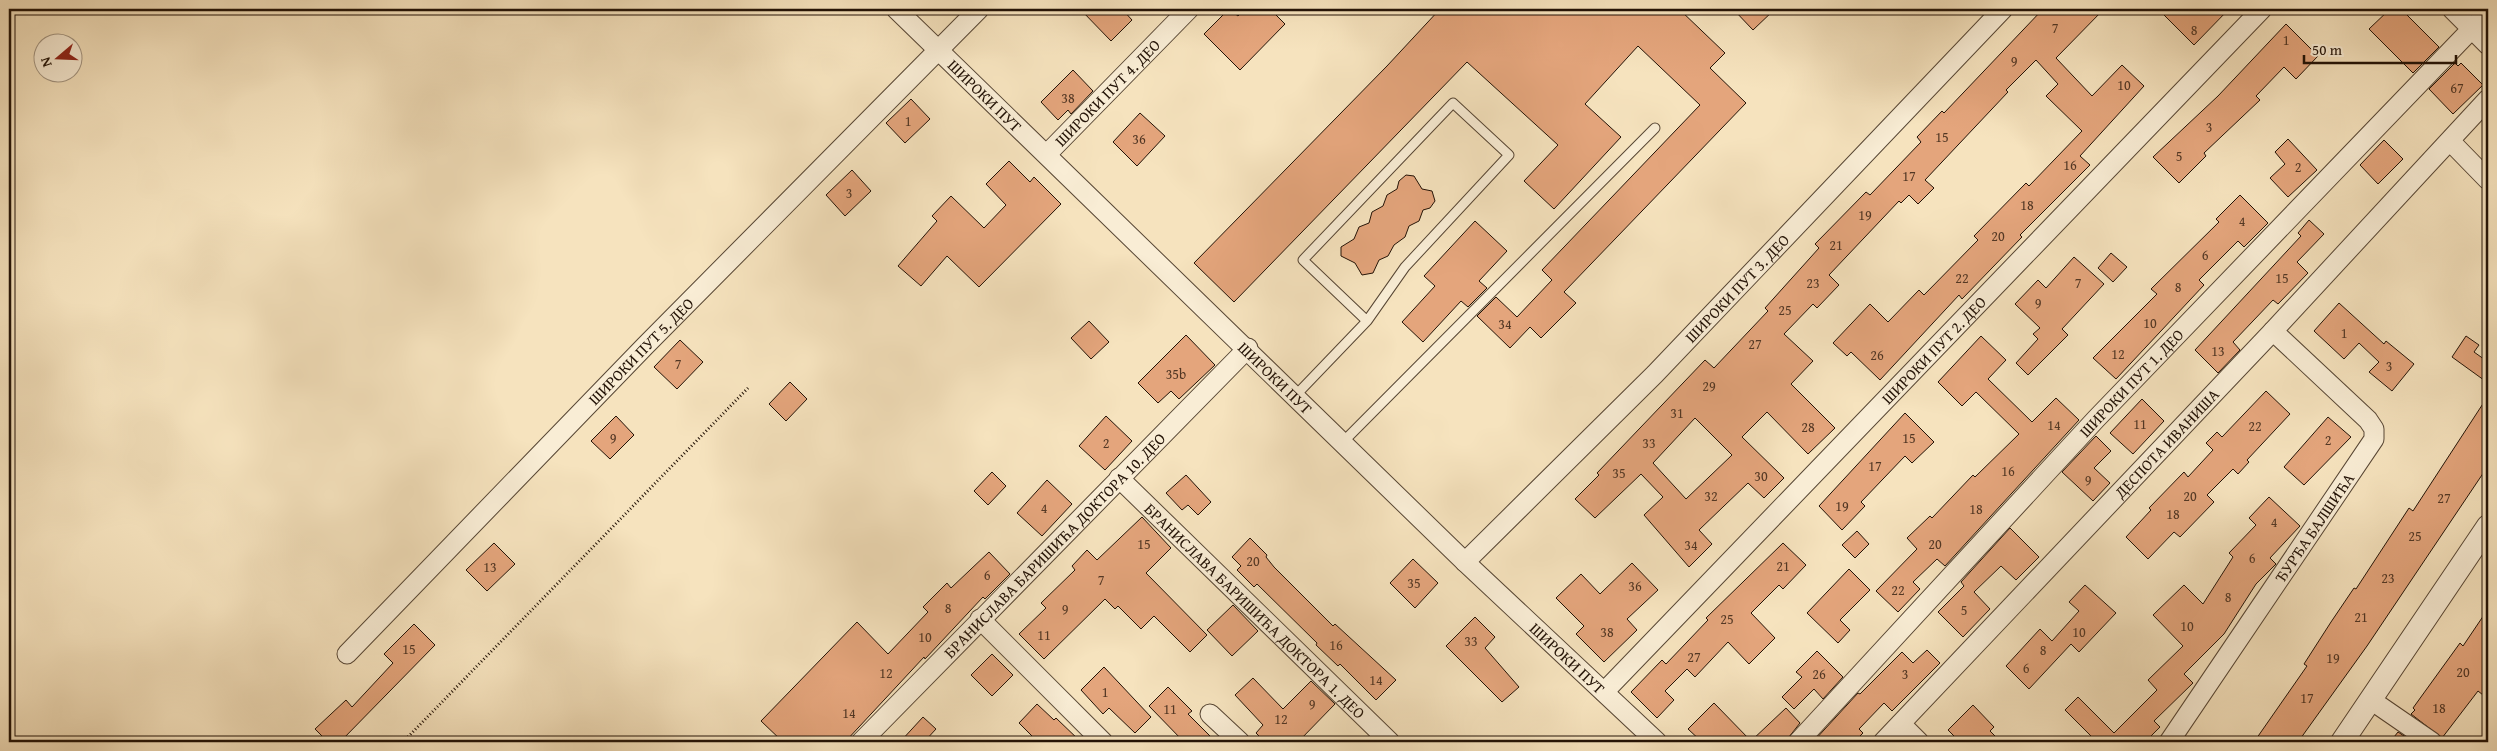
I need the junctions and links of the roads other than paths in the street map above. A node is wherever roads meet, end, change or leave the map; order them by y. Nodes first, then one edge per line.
1 (896, 9) edge
2 (979, 9) edge
3 (1189, 9) edge
4 (2002, 9) edge
5 (2262, 9) edge
6 (2452, 9) edge
7 (2488, 12) edge
8 (2472, 29) junction
9 (2488, 45) edge
10 (939, 50) junction
11 (2488, 99) edge
12 (1655, 128) dead end
13 (2450, 141) junction
14 (1047, 154) junction
15 (2488, 180) edge
16 (1367, 321) junction
17 (2273, 331) junction
18 (1248, 348) junction
19 (1296, 395) junction
20 (1342, 442) junction
21 (1119, 478) junction
22 (2488, 526) edge
23 (1465, 562) junction
24 (980, 620) junction
25 (347, 654) dead end
26 (1604, 692) junction
27 (2371, 700) junction
28 (1210, 714) dead end
29 (1901, 724) junction
30 (861, 742) edge
31 (1103, 742) edge
32 (1240, 742) edge
33 (1390, 742) edge
34 (1656, 742) edge
35 (1798, 742) edge
36 (1883, 742) edge
37 (1919, 742) edge
38 (2169, 742) edge
39 (2342, 742) edge
40 (2432, 742) edge

1 - 10 street, ШИРОКИ ПУТ
2 - 10 street, ШИРОКИ ПУТ 5. ДЕО
3 - 14 street, ШИРОКИ ПУТ 4. ДЕО
4 - 23 street, ШИРОКИ ПУТ 3. ДЕО
5 - 26 street, ШИРОКИ ПУТ 2. ДЕО
6 - 8 street
7 - 8 street, ШИРОКИ ПУТ 1. ДЕО
8 - 9 street
8 - 35 street, ШИРОКИ ПУТ 1. ДЕО
10 - 14 street, ШИРОКИ ПУТ
10 - 25 street, ШИРОКИ ПУТ 5. ДЕО
11 - 13 street, ДЕСПОТА ИВАНИША
12 - 20 lane
13 - 15 street
13 - 17 street, ДЕСПОТА ИВАНИША
14 - 18 street, ШИРОКИ ПУТ
16 - 16 lane
16 - 19 lane
17 - 29 street, ДЕСПОТА ИВАНИША
17 - 38 street, ЂУРЂА БАЛШИЋА
18 - 19 street, ШИРОКИ ПУТ
18 - 21 street, БРАНИСЛАВА БАРИШИЋА ДОКТОРА 10. ДЕО
19 - 20 street, ШИРОКИ ПУТ
20 - 23 street, ШИРОКИ ПУТ
21 - 24 street, БРАНИСЛАВА БАРИШИЋА ДОКТОРА 10. ДЕО
21 - 33 street, БРАНИСЛАВА БАРИШИЋА ДОКТОРА 1. ДЕО
22 - 27 street
23 - 26 street, ШИРОКИ ПУТ
24 - 30 street, БРАНИСЛАВА БАРИШИЋА ДОКТОРА 10. ДЕО
24 - 31 street
26 - 34 street, ШИРОКИ ПУТ
27 - 39 street
27 - 40 street
28 - 32 street
29 - 36 street, ДЕСПОТА ИВАНИША
29 - 37 street

